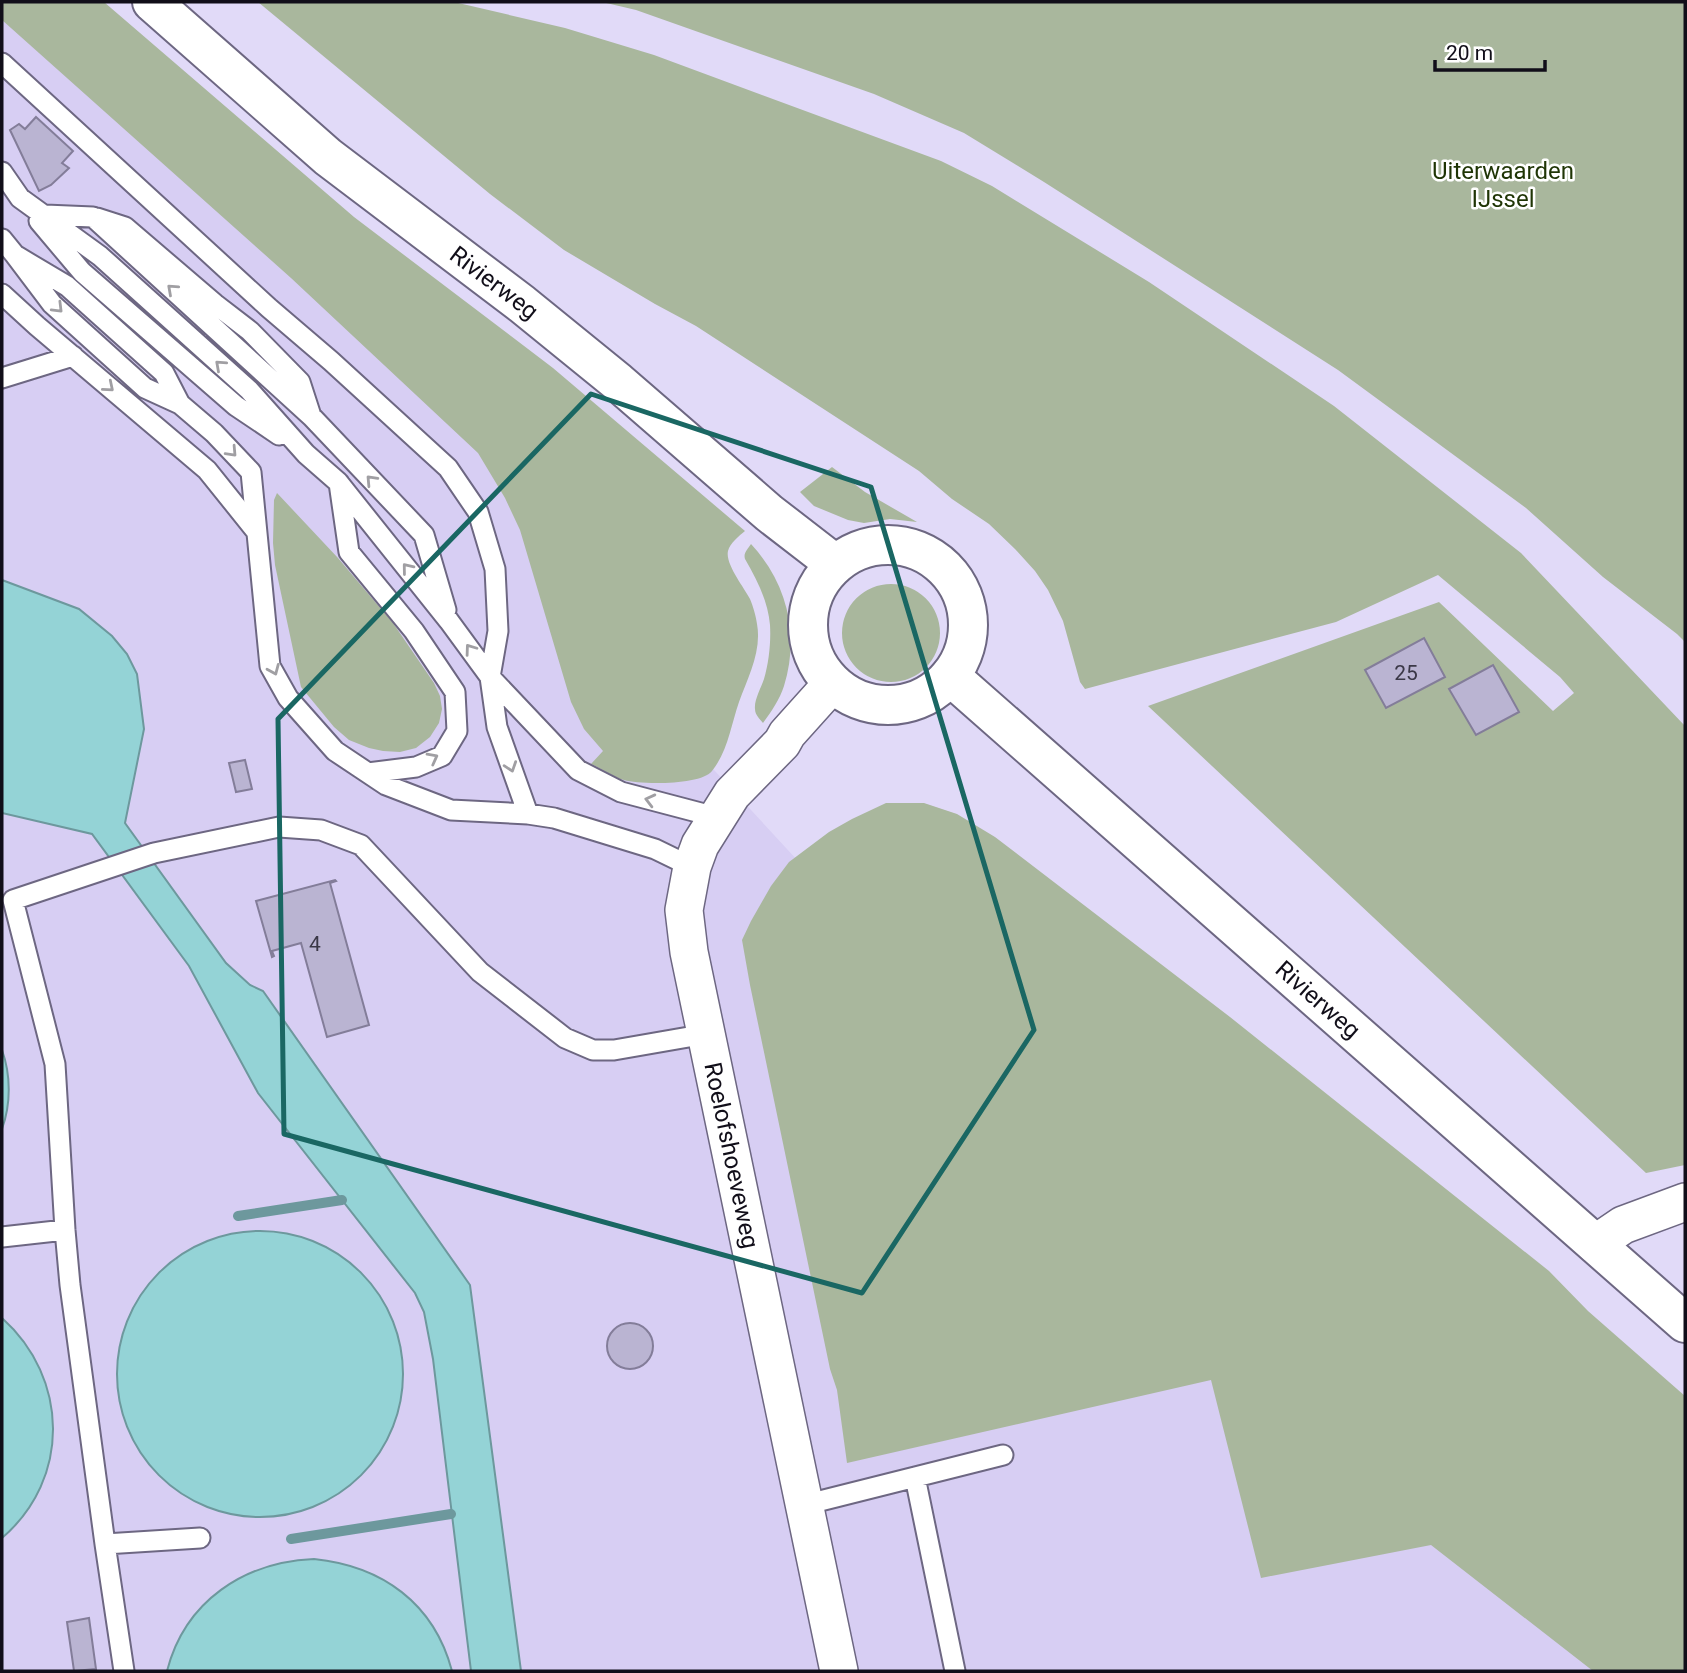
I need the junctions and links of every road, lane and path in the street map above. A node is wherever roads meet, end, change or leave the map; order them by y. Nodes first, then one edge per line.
1 (152, 2) edge
2 (2, 62) edge
3 (2, 172) edge
4 (20, 198) junction
5 (44, 215) junction
6 (2, 239) edge
7 (2, 294) edge
8 (73, 356) junction
9 (2, 378) edge
10 (306, 454) junction
11 (338, 482) junction
12 (257, 532) junction
13 (835, 564) junction
14 (449, 621) junction
15 (950, 676) junction
16 (490, 677) junction
17 (831, 685) junction
18 (368, 773) junction
19 (528, 814) junction
20 (716, 817) junction
21 (692, 867) junction
22 (7, 901) edge
23 (706, 1034) junction
24 (1685, 1202) edge
25 (65, 1230) junction
26 (2, 1237) edge
27 (1595, 1244) junction
28 (1685, 1323) edge
29 (1003, 1455) dead end
30 (915, 1477) junction
31 (804, 1504) junction
32 (200, 1538) dead end
33 (105, 1544) junction
34 (124, 1671) edge
35 (839, 1671) edge
36 (955, 1671) edge

1 - 13 main road, Rivierweg
2 - 16 lane
3 - 4 lane
4 - 5 lane
4 - 10 lane
10 -> 5 lane
14 -> 5 lane
6 -> 12 lane
7 - 8 lane
8 - 9 lane
8 -> 12 lane
10 - 11 lane
14 -> 11 lane
18 -> 11 lane
12 -> 18 lane
13 - 15 main road
13 - 17 main road
16 -> 14 lane
15 - 17 main road
15 - 27 main road, Rivierweg
16 -> 19 lane
20 -> 16 lane
17 - 20 street, Roelofshoeveweg
18 - 19 lane
19 - 21 lane
20 - 21 street, Roelofshoeveweg
21 - 23 street, Roelofshoeveweg
22 - 23 lane
22 - 25 lane
23 - 31 street, Roelofshoeveweg
24 - 27 street
25 - 26 lane
25 - 33 lane
27 - 28 main road, Rivierweg
29 - 30 lane
30 - 31 lane
30 - 36 lane
31 - 35 street, Roelofshoeveweg
32 - 33 lane
33 - 34 lane

